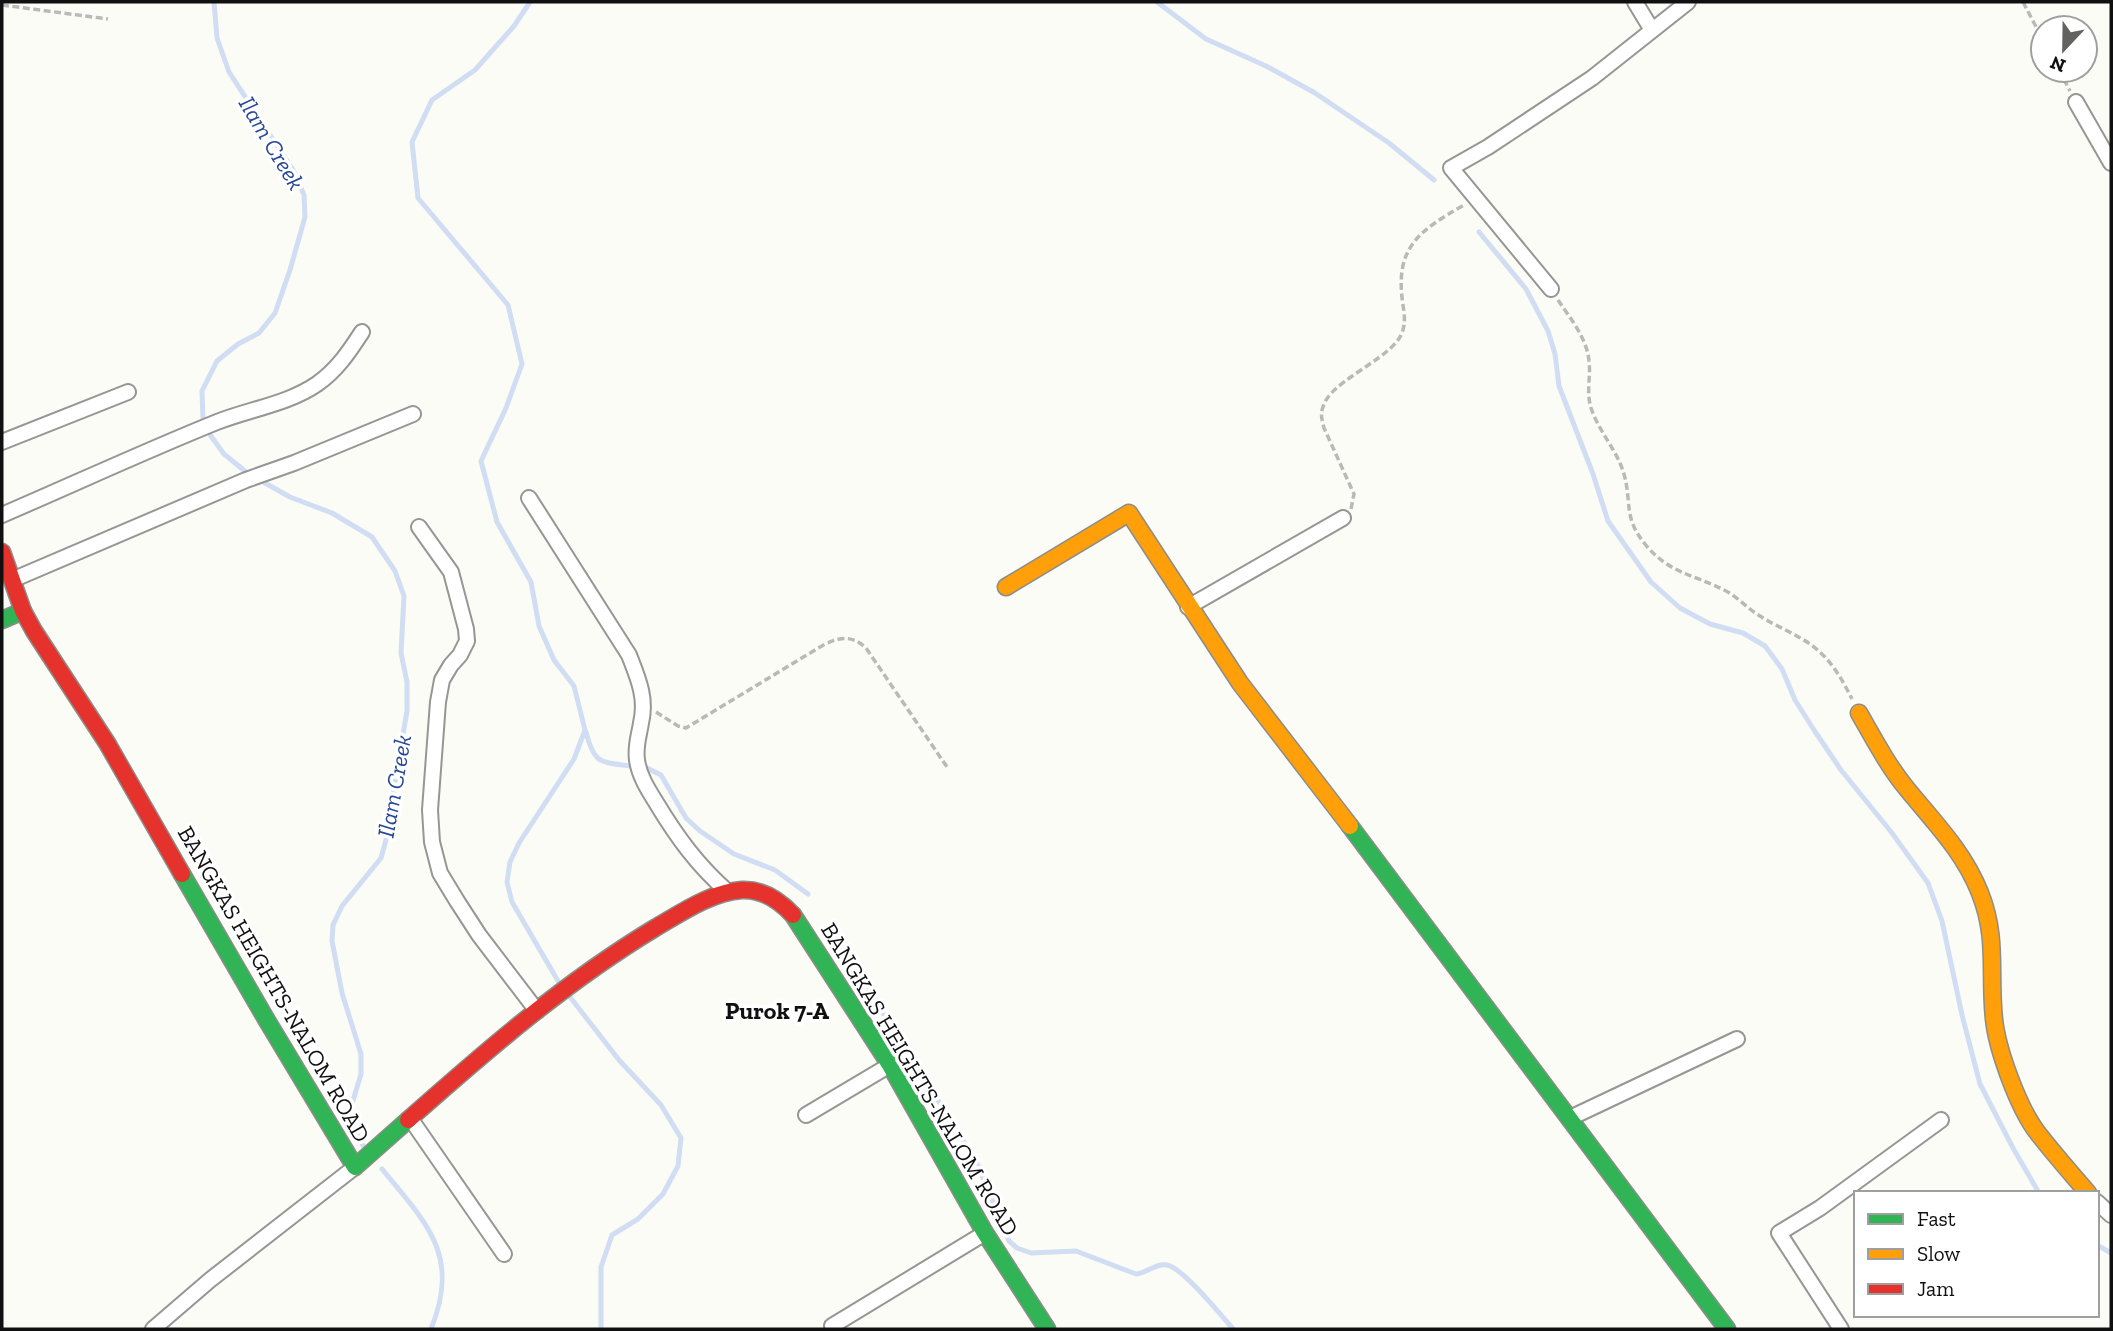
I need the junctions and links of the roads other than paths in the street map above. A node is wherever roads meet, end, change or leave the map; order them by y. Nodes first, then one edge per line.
1 (1635, 2) edge
2 (1688, 2) edge
3 (1652, 30) junction
4 (2076, 102) road end
5 (2111, 163) edge
6 (1551, 289) road end
7 (362, 332) dead end
8 (128, 392) dead end
9 (413, 414) dead end
10 (2, 442) edge
11 (528, 498) dead end
12 (2, 514) edge
13 (1343, 518) road end
14 (419, 527) dead end
15 (2, 552) edge
16 (12, 580) junction
17 (1006, 587) dead end
18 (1188, 607) junction
19 (23, 611) junction
20 (2, 620) edge
21 (1859, 713) road end
22 (728, 892) junction
23 (537, 1011) junction
24 (1737, 1039) dead end
25 (890, 1065) junction
26 (806, 1115) dead end
27 (410, 1118) junction
28 (1570, 1118) junction
29 (1941, 1120) dead end
30 (355, 1167) junction
31 (2086, 1191) edge
32 (985, 1233) junction
33 (504, 1254) dead end
34 (832, 1326) dead end
35 (153, 1329) edge
36 (1047, 1329) edge
37 (1727, 1329) edge
38 (1841, 1329) edge

1 - 3 street
2 - 3 street
3 - 6 street
4 - 5 street
7 - 12 street
8 - 10 street
9 - 16 street
11 - 22 street
13 - 18 street
14 - 23 street
15 - 16 street, BANGKAS HEIGHTS-NALOM ROAD
16 - 19 street, BANGKAS HEIGHTS-NALOM ROAD
17 - 18 street
18 - 28 street
19 - 20 street
19 - 30 street, BANGKAS HEIGHTS-NALOM ROAD
21 - 31 street
22 - 23 street, BANGKAS HEIGHTS-NALOM ROAD
22 - 25 street, BANGKAS HEIGHTS-NALOM ROAD
23 - 27 street, BANGKAS HEIGHTS-NALOM ROAD
24 - 28 street
25 - 26 street
25 - 32 street, BANGKAS HEIGHTS-NALOM ROAD
27 - 30 street, BANGKAS HEIGHTS-NALOM ROAD
27 - 33 street
28 - 37 street
29 - 38 street
30 - 35 street
32 - 34 street
32 - 36 street, BANGKAS HEIGHTS-NALOM ROAD

